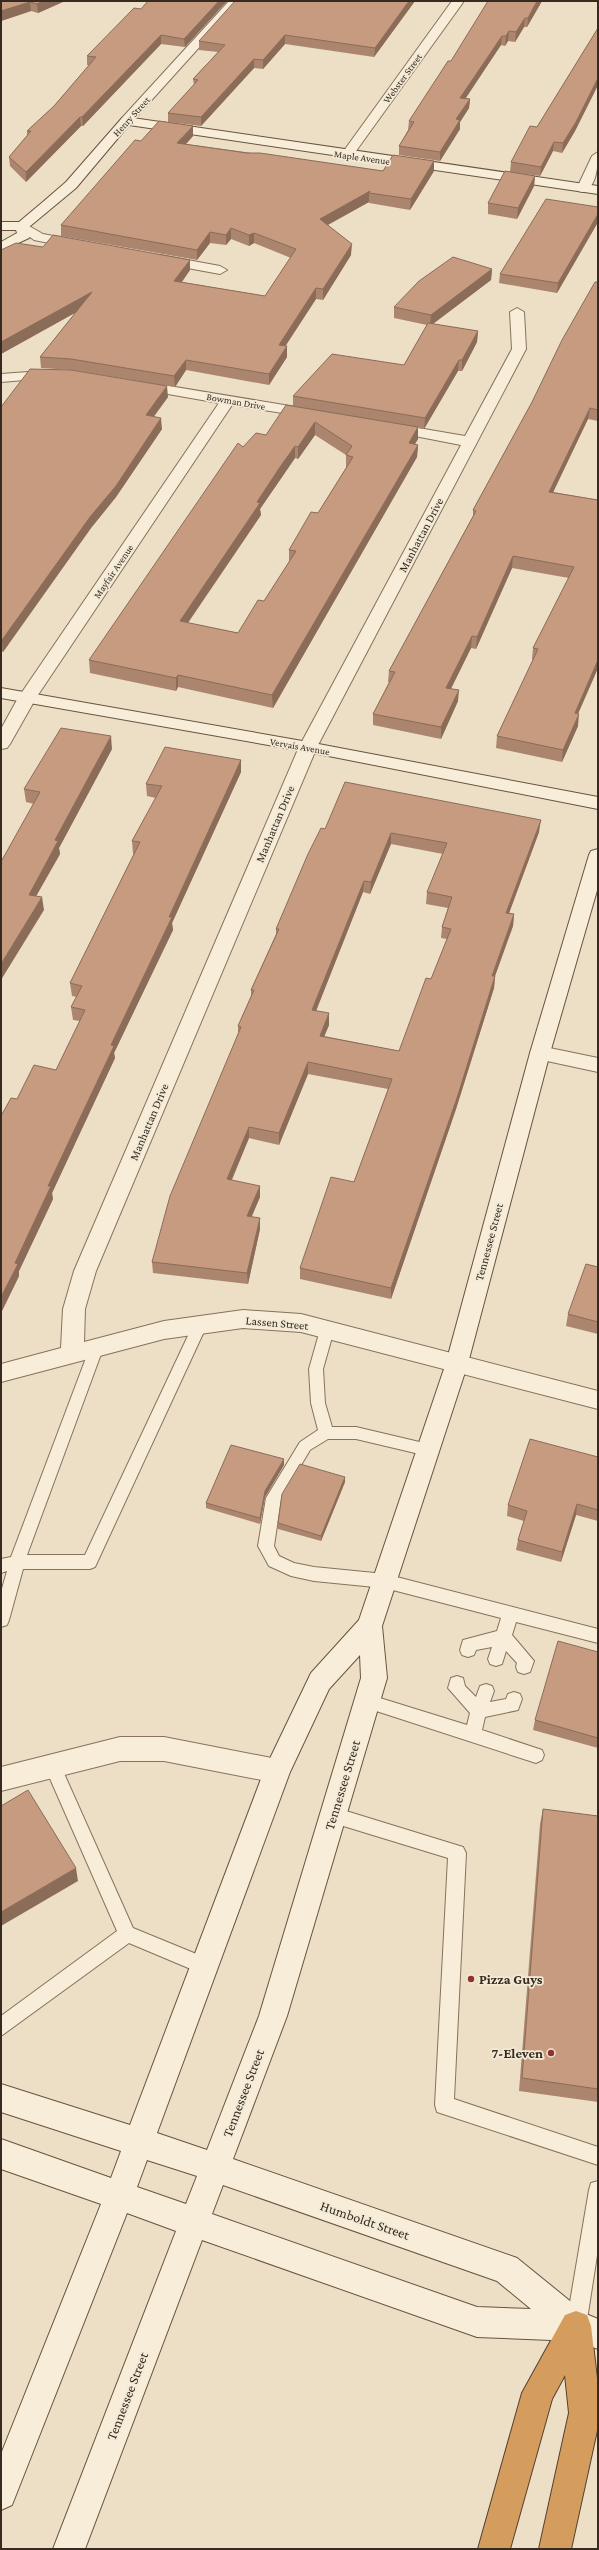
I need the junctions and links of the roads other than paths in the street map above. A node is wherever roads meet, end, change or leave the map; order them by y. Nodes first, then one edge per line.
1 (235, 1) edge
2 (458, 1) edge
3 (126, 121) junction
4 (347, 155) junction
5 (598, 156) edge
6 (583, 188) junction
7 (598, 190) edge
8 (1, 226) edge
9 (22, 226) junction
10 (1, 247) edge
11 (95, 248) edge
12 (150, 257) edge
13 (220, 270) dead end
14 (517, 312) dead end
15 (72, 375) edge
16 (1, 378) edge
17 (124, 382) edge
18 (228, 400) junction
19 (330, 417) edge
20 (377, 425) edge
21 (471, 442) junction
22 (1, 693) edge
23 (27, 698) junction
24 (1, 744) edge
25 (308, 747) junction
26 (598, 803) edge
27 (598, 854) edge
28 (540, 1053) junction
29 (598, 1065) edge
30 (200, 1325) junction
31 (327, 1330) junction
32 (97, 1346) junction
33 (72, 1354) junction
34 (457, 1363) junction
35 (1, 1373) edge
36 (598, 1400) edge
37 (326, 1433) junction
38 (428, 1450) junction
39 (17, 1562) junction
40 (1, 1566) edge
41 (385, 1581) junction
42 (511, 1612) junction
43 (1, 1620) edge
44 (370, 1626) junction
45 (598, 1636) edge
46 (503, 1638) junction
47 (468, 1650) dead end
48 (496, 1659) dead end
49 (524, 1667) dead end
50 (457, 1683) dead end
51 (486, 1692) dead end
52 (514, 1699) dead end
53 (366, 1701) junction
54 (479, 1711) junction
55 (472, 1735) junction
56 (536, 1755) dead end
57 (52, 1765) junction
58 (277, 1771) junction
59 (1, 1779) edge
60 (333, 1815) junction
61 (127, 1934) junction
62 (205, 1966) junction
63 (1, 2027) edge
64 (1, 2098) edge
65 (138, 2142) junction
66 (1, 2154) edge
67 (598, 2156) edge
68 (214, 2167) junction
69 (598, 2190) edge
70 (119, 2195) junction
71 (194, 2221) junction
72 (587, 2330) edge
73 (1, 2494) edge
74 (70, 2549) edge
75 (494, 2549) edge
76 (555, 2549) edge

1 - 3 street, Henry Street
2 - 4 street, Webster Street
3 - 4 street, Maple Avenue
3 - 9 street, Henry Street
4 - 6 street, Maple Avenue
5 - 6 street
6 - 7 street, Maple Avenue
8 - 9 street
9 - 10 street, Henry Street
9 - 11 street
12 - 13 street
14 - 21 street, Manhattan Drive
15 - 16 street
17 - 18 street, Bowman Drive
18 - 19 street, Bowman Drive
18 - 23 street, Mayfair Avenue
20 - 21 street
21 - 25 street, Manhattan Drive
22 - 23 street, Vervais Avenue
23 - 24 street, Mayfair Avenue
23 - 25 street, Vervais Avenue
25 - 26 street, Vervais Avenue
25 - 33 street, Manhattan Drive
27 - 28 street, Tennessee Street
28 - 29 street
28 - 34 street, Tennessee Street
30 - 31 street, Lassen Street
30 - 32 street, Lassen Street
30 - 39 lane
31 - 34 street, Lassen Street
31 - 37 lane
32 - 33 street, Lassen Street
32 - 39 lane
33 - 35 street, Lassen Street
34 - 36 street, Lassen Street
34 - 38 street, Tennessee Street
37 - 38 lane
37 - 41 lane
38 - 41 street, Tennessee Street
39 - 40 lane
39 - 43 lane
41 - 42 lane
41 - 44 street, Tennessee Street
42 - 45 lane
42 - 46 lane
44 - 53 street, Tennessee Street
44 - 58 street, Tennessee Street
46 - 47 lane
46 - 48 lane
46 - 49 lane
50 - 54 lane
51 - 54 lane
52 - 54 lane
53 - 55 lane
53 - 60 street, Tennessee Street
54 - 55 lane
55 - 56 lane
57 - 58 street
57 - 59 street
57 - 61 lane
58 - 62 street, Tennessee Street
60 - 67 lane
60 - 68 street, Tennessee Street
61 - 62 lane
61 - 63 lane
62 - 65 street, Tennessee Street
64 - 65 street, Humboldt Street
65 - 68 street, Humboldt Street
65 - 70 street, Tennessee Street
66 - 70 street
68 - 71 street, Tennessee Street
68 - 72 street, Humboldt Street
69 - 72 lane
70 - 71 street
70 - 73 street, Tennessee Street
71 - 72 street
71 - 74 street, Tennessee Street
72 - 75 highway
72 - 76 highway

